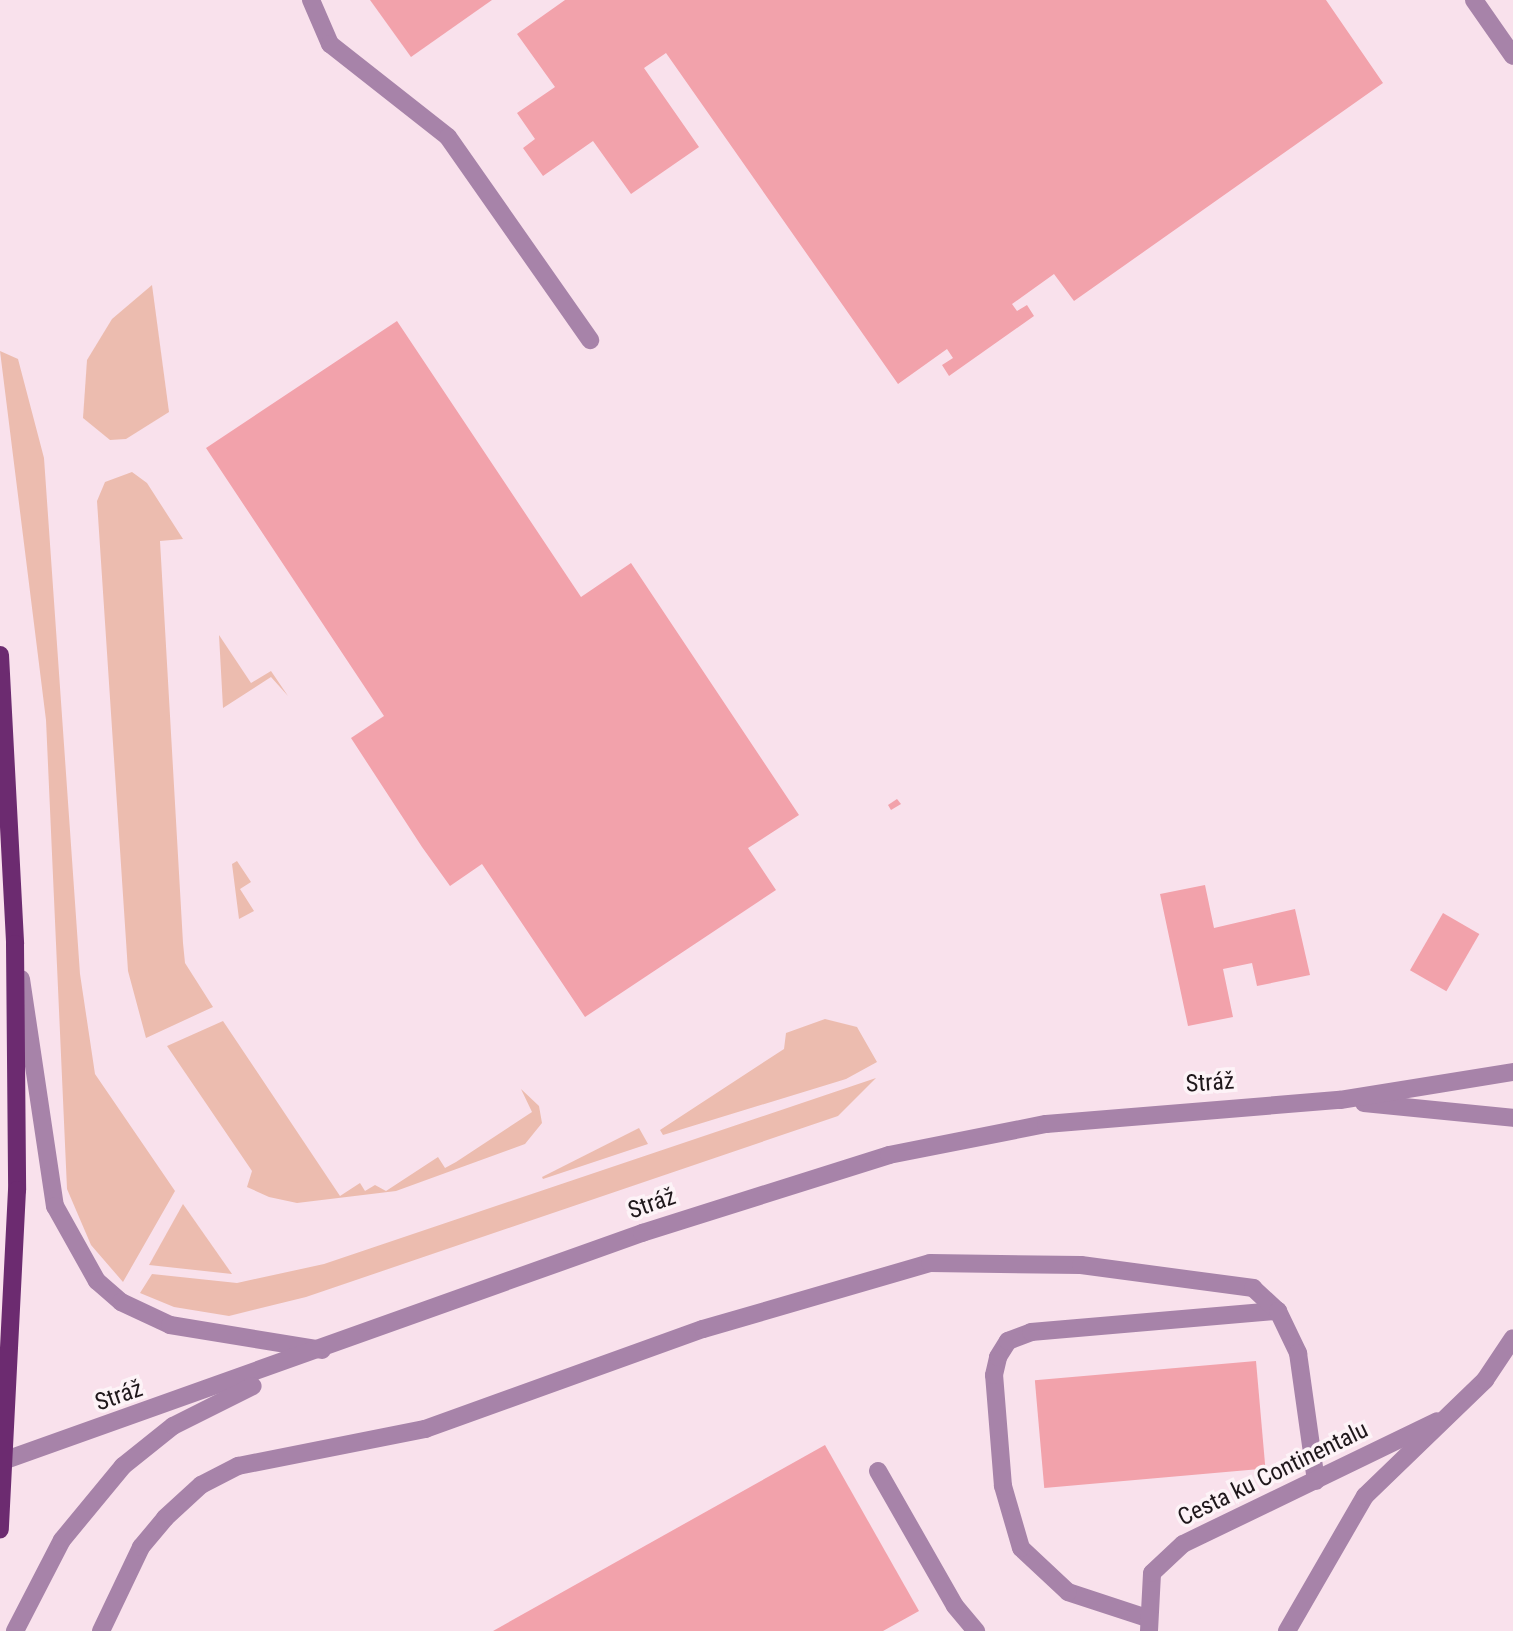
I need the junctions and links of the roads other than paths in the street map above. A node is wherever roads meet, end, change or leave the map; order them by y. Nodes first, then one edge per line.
1 (311, 0) edge
2 (1474, 0) edge
3 (1513, 56) edge
4 (590, 340) dead end
5 (0, 655) edge
6 (15, 944) junction
7 (1513, 1072) edge
8 (1340, 1100) junction
9 (1513, 1118) edge
10 (1278, 1311) junction
11 (1513, 1338) edge
12 (326, 1351) junction
13 (1437, 1421) junction
14 (2, 1461) edge
15 (878, 1471) dead end
16 (1316, 1481) junction
17 (0, 1530) edge
18 (1148, 1625) edge
19 (15, 1631) edge
20 (101, 1631) edge
21 (976, 1631) edge
22 (1287, 1631) edge

1 - 4 street
2 - 3 street
5 - 6 main road
6 - 12 street
6 - 14 main road
7 - 8 street, Stráž
8 - 9 street, Stráž
8 - 12 street, Stráž
10 - 16 street
10 - 18 street
10 - 20 street
11 - 13 street, Cesta ku Continentalu
12 - 14 street, Stráž
12 - 19 street
13 - 16 street, Cesta ku Continentalu
13 - 22 street, Cesta ku Continentalu
14 - 17 main road
15 - 21 street
16 - 18 street, Cesta ku Continentalu

